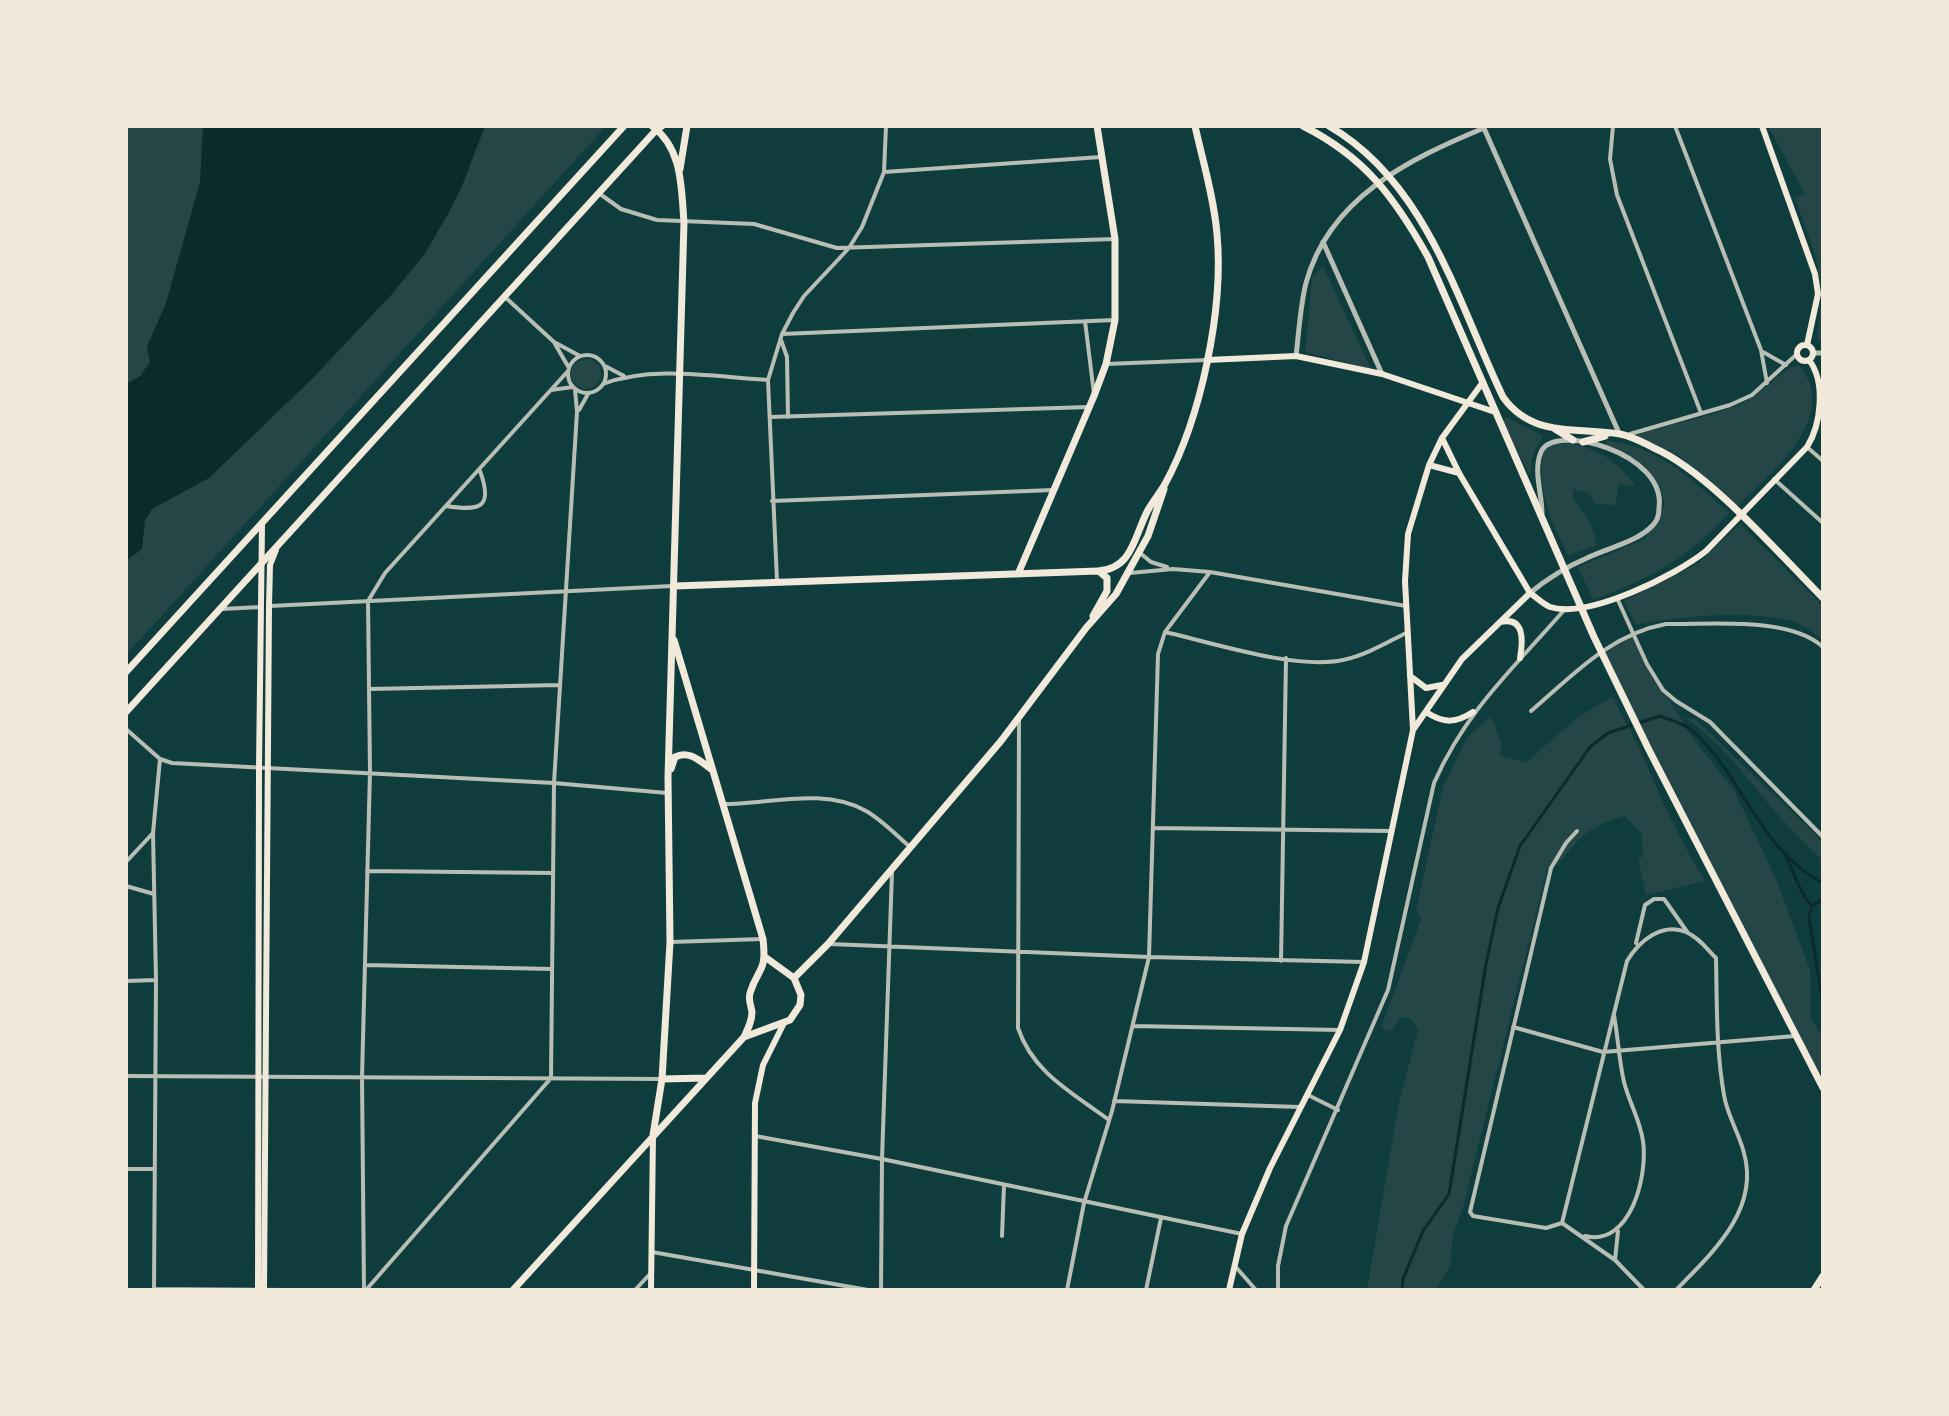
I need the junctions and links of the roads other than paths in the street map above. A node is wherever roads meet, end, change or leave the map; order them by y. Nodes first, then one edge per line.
1 (624, 126) edge
2 (687, 126) edge
3 (886, 126) edge
4 (1097, 126) edge
5 (1195, 126) edge
6 (1303, 126) edge
7 (1329, 126) edge
8 (1613, 126) edge
9 (1675, 126) edge
10 (1762, 126) edge
11 (658, 127) edge
12 (1485, 127) edge
13 (1104, 157) junction
14 (679, 171) junction
15 (884, 172) junction
16 (1389, 176) junction
17 (1379, 182) junction
18 (599, 193) junction
19 (684, 222) junction
20 (1115, 239) junction
21 (1323, 242) junction
22 (849, 248) junction
23 (505, 297) junction
24 (1115, 320) junction
25 (1085, 321) junction
26 (781, 336) junction
27 (554, 342) junction
28 (1807, 345) junction
29 (1761, 350) junction
30 (1823, 353) edge
31 (1797, 354) junction
32 (580, 356) junction
33 (1296, 356) junction
34 (1811, 357) junction
35 (1207, 360) junction
36 (603, 364) junction
37 (1106, 364) junction
38 (1786, 365) junction
39 (568, 370) junction
40 (1382, 374) junction
41 (679, 375) junction
42 (624, 376) junction
43 (768, 380) junction
44 (1483, 382) junction
45 (1767, 383) junction
46 (603, 384) junction
47 (574, 388) junction
48 (548, 390) junction
49 (589, 393) junction
50 (1094, 396) junction
51 (1468, 401) junction
52 (1089, 407) junction
53 (577, 412) junction
54 (1495, 412) junction
55 (1701, 413) junction
56 (770, 417) junction
57 (788, 417) junction
58 (1553, 427) junction
59 (1618, 435) junction
60 (1442, 438) junction
61 (1573, 440) junction
62 (1583, 442) junction
63 (1807, 447) junction
64 (1823, 461) edge
65 (1429, 465) junction
66 (480, 470) junction
67 (1459, 473) junction
68 (1774, 479) junction
69 (1166, 483) junction
70 (1055, 490) junction
71 (772, 501) junction
72 (446, 506) junction
73 (1543, 518) junction
74 (1823, 523) edge
75 (262, 524) junction
76 (285, 537) junction
77 (1140, 553) junction
78 (263, 561) junction
79 (1173, 569) junction
80 (1098, 571) junction
81 (1210, 572) junction
82 (1130, 573) junction
83 (1018, 574) junction
84 (777, 584) junction
85 (675, 586) junction
86 (565, 591) junction
87 (1530, 593) junction
88 (1617, 598) junction
89 (1823, 598) edge
90 (368, 601) junction
91 (1406, 606) junction
92 (265, 607) junction
93 (1565, 609) junction
94 (217, 610) junction
95 (1497, 623) junction
96 (1086, 628) junction
97 (671, 632) junction
98 (1165, 632) junction
99 (1406, 633) junction
100 (1633, 634) junction
101 (1823, 647) edge
102 (1286, 658) junction
103 (1520, 658) junction
104 (126, 672) edge
105 (1410, 676) junction
106 (560, 685) junction
107 (1442, 685) junction
108 (369, 689) junction
109 (1531, 711) dead end
110 (126, 712) edge
111 (1426, 712) junction
112 (1473, 712) junction
113 (1019, 720) junction
114 (126, 729) edge
115 (1413, 730) junction
116 (160, 759) junction
117 (263, 767) junction
118 (711, 769) junction
119 (370, 772) junction
120 (668, 777) junction
121 (554, 783) junction
122 (669, 793) junction
123 (723, 804) junction
124 (1153, 828) junction
125 (1285, 829) junction
126 (1390, 831) junction
127 (1577, 831) dead end
128 (153, 833) junction
129 (1823, 837) edge
130 (910, 847) junction
131 (126, 862) edge
132 (892, 869) junction
133 (367, 871) junction
134 (553, 873) junction
135 (126, 886) edge
136 (155, 895) junction
137 (1688, 933) junction
138 (763, 939) junction
139 (670, 942) junction
140 (828, 944) junction
141 (1636, 945) junction
142 (889, 948) junction
143 (1019, 951) junction
144 (765, 957) junction
145 (1149, 957) junction
146 (1281, 961) junction
147 (1364, 962) junction
148 (365, 965) junction
149 (552, 969) junction
150 (794, 978) junction
151 (156, 980) junction
152 (126, 981) edge
153 (1613, 1013) junction
154 (784, 1023) junction
155 (1134, 1026) junction
156 (1513, 1027) junction
157 (1340, 1030) junction
158 (1798, 1036) junction
159 (744, 1037) junction
160 (1718, 1042) junction
161 (1620, 1051) junction
162 (1603, 1052) junction
163 (126, 1076) edge
164 (262, 1076) junction
165 (155, 1077) junction
166 (362, 1077) junction
167 (551, 1078) junction
168 (706, 1078) junction
169 (662, 1079) junction
170 (1823, 1088) edge
171 (1307, 1095) junction
172 (1114, 1101) junction
173 (1301, 1107) junction
174 (1338, 1110) junction
175 (1109, 1120) junction
176 (653, 1135) junction
177 (755, 1136) junction
178 (882, 1159) junction
179 (126, 1169) edge
180 (155, 1169) junction
181 (1004, 1185) junction
182 (1084, 1203) junction
183 (1161, 1218) junction
184 (1562, 1223) junction
185 (1618, 1229) junction
186 (1242, 1234) junction
187 (1582, 1235) junction
188 (1002, 1236) dead end
189 (652, 1252) junction
190 (1615, 1260) junction
191 (1234, 1265) junction
192 (754, 1269) junction
193 (651, 1273) junction
194 (1823, 1276) edge
195 (261, 1289) edge
196 (154, 1290) edge
197 (288, 1290) edge
198 (365, 1290) edge
199 (513, 1290) edge
200 (635, 1290) edge
201 (651, 1290) edge
202 (754, 1290) edge
203 (868, 1290) edge
204 (881, 1290) edge
205 (1067, 1290) edge
206 (1146, 1290) edge
207 (1229, 1290) edge
208 (1256, 1290) edge
209 (1278, 1290) edge
210 (1644, 1290) edge
211 (1676, 1290) edge
212 (1814, 1290) edge

1 - 75 main road
2 - 14 main road
3 - 15 street
4 - 13 main road
5 - 35 main road
6 - 17 main road
7 - 16 main road
8 - 55 street
9 - 29 street
10 - 28 main road
11 - 14 main road
11 - 18 main road
12 - 16 street
12 - 59 street
13 - 15 street
13 - 20 main road
14 - 19 main road
15 - 22 street
16 - 17 street
16 - 58 main road
17 - 21 street
17 - 44 main road
18 - 19 street
18 - 23 main road
19 - 22 street
19 - 41 main road
20 - 22 street
20 - 24 main road
21 - 33 street
21 - 40 street
22 - 26 street
23 - 27 street
23 - 76 main road
24 - 25 street
24 - 37 main road
25 - 26 street
25 - 50 street
26 - 43 street
26 - 57 street
27 - 32 street
27 - 39 street
28 - 31 main road
28 - 34 main road
29 - 38 street
29 - 45 street
30 - 34 street
31 - 34 main road
31 - 38 street
32 - 36 street
32 - 39 street
33 - 35 main road
33 - 40 main road
34 - 63 main road
35 - 37 street
35 - 69 main road
36 - 42 street
36 - 46 street
37 - 50 main road
38 - 45 street
39 - 47 street
39 - 48 street
40 - 51 main road
41 - 42 street
41 - 43 street
41 - 85 main road
42 - 46 street
43 - 56 street
44 - 51 main road
44 - 54 main road
45 - 55 street
46 - 49 street
47 - 48 street
47 - 49 street
47 - 53 street
48 - 66 street
49 - 53 street
50 - 52 main road
51 - 54 main road
51 - 60 main road
52 - 57 street
52 - 70 main road
53 - 86 street
54 - 73 main road
55 - 59 street
56 - 57 street
56 - 71 street
58 - 59 main road
58 - 61 main road
59 - 62 main road
59 - 89 main road
60 - 65 main road
60 - 67 main road
61 - 62 street
61 - 73 street
62 - 87 street
63 - 64 street
63 - 68 main road
65 - 67 main road
65 - 91 main road
66 - 72 street
66 - 72 street
67 - 87 main road
68 - 74 street
68 - 88 main road
69 - 77 main road
69 - 80 main road
70 - 71 street
70 - 83 main road
71 - 84 street
72 - 90 street
73 - 158 main road
75 - 78 main road
75 - 104 main road
76 - 78 main road
76 - 92 main road
77 - 79 street
77 - 82 main road
78 - 92 main road
78 - 94 main road
79 - 81 street
79 - 82 street
80 - 82 main road
80 - 83 main road
80 - 96 main road
81 - 91 street
81 - 98 street
82 - 96 main road
83 - 84 main road
84 - 85 main road
85 - 86 street
85 - 97 main road
86 - 90 street
86 - 106 street
87 - 93 main road
87 - 95 main road
88 - 93 main road
88 - 100 street
90 - 92 street
90 - 108 street
91 - 99 main road
92 - 94 street
92 - 117 main road
93 - 103 street
94 - 110 main road
95 - 103 main road
95 - 107 main road
96 - 113 main road
97 - 118 main road
97 - 120 main road
98 - 102 street
98 - 124 street
99 - 102 street
99 - 105 main road
100 - 101 street
100 - 109 street
100 - 129 street
102 - 125 street
103 - 112 street
105 - 107 main road
105 - 115 main road
106 - 108 street
106 - 121 street
107 - 111 main road
108 - 119 street
111 - 112 main road
111 - 115 main road
112 - 174 street
113 - 130 main road
113 - 143 street
114 - 116 street
115 - 126 main road
116 - 117 street
116 - 128 street
117 - 119 street
117 - 164 main road
118 - 120 main road
118 - 123 main road
119 - 121 street
119 - 133 street
120 - 122 main road
121 - 122 street
121 - 134 street
122 - 139 main road
123 - 130 street
123 - 138 main road
124 - 125 street
124 - 145 street
125 - 126 street
125 - 146 street
126 - 147 main road
127 - 156 street
128 - 131 street
128 - 136 street
130 - 132 main road
132 - 140 main road
132 - 142 street
133 - 134 street
133 - 148 street
134 - 149 street
135 - 136 street
136 - 151 street
137 - 141 street
137 - 141 street
137 - 160 street
138 - 139 street
138 - 144 main road
139 - 169 main road
140 - 142 street
140 - 150 main road
141 - 153 street
142 - 143 street
142 - 178 street
143 - 145 street
143 - 175 street
144 - 150 main road
144 - 159 main road
145 - 146 street
145 - 155 street
146 - 147 street
147 - 157 main road
148 - 149 street
148 - 166 street
149 - 167 street
150 - 154 main road
151 - 152 street
151 - 165 street
153 - 161 street
153 - 162 street
154 - 159 main road
154 - 177 main road
155 - 157 street
155 - 172 street
156 - 162 street
156 - 184 street
157 - 171 main road
158 - 160 street
158 - 170 main road
159 - 168 main road
160 - 161 street
160 - 211 street
161 - 162 street
161 - 185 street
162 - 184 street
163 - 165 street
164 - 165 street
164 - 166 street
164 - 195 main road
165 - 180 street
166 - 167 street
166 - 198 street
167 - 169 street
167 - 198 street
168 - 169 main road
168 - 176 main road
169 - 176 main road
171 - 173 main road
171 - 174 street
172 - 173 street
172 - 175 street
173 - 186 main road
174 - 209 street
175 - 182 street
176 - 189 main road
176 - 199 main road
177 - 178 street
177 - 192 main road
178 - 181 street
178 - 204 street
179 - 180 street
180 - 196 street
181 - 182 street
181 - 188 street
182 - 183 street
182 - 205 street
183 - 186 street
183 - 206 street
184 - 187 street
185 - 187 street
185 - 190 street
186 - 191 main road
187 - 190 street
189 - 192 street
189 - 193 main road
190 - 210 street
191 - 207 main road
191 - 208 street
192 - 202 main road
192 - 203 street
193 - 200 street
193 - 201 main road
194 - 212 main road
195 - 196 street
195 - 197 street

